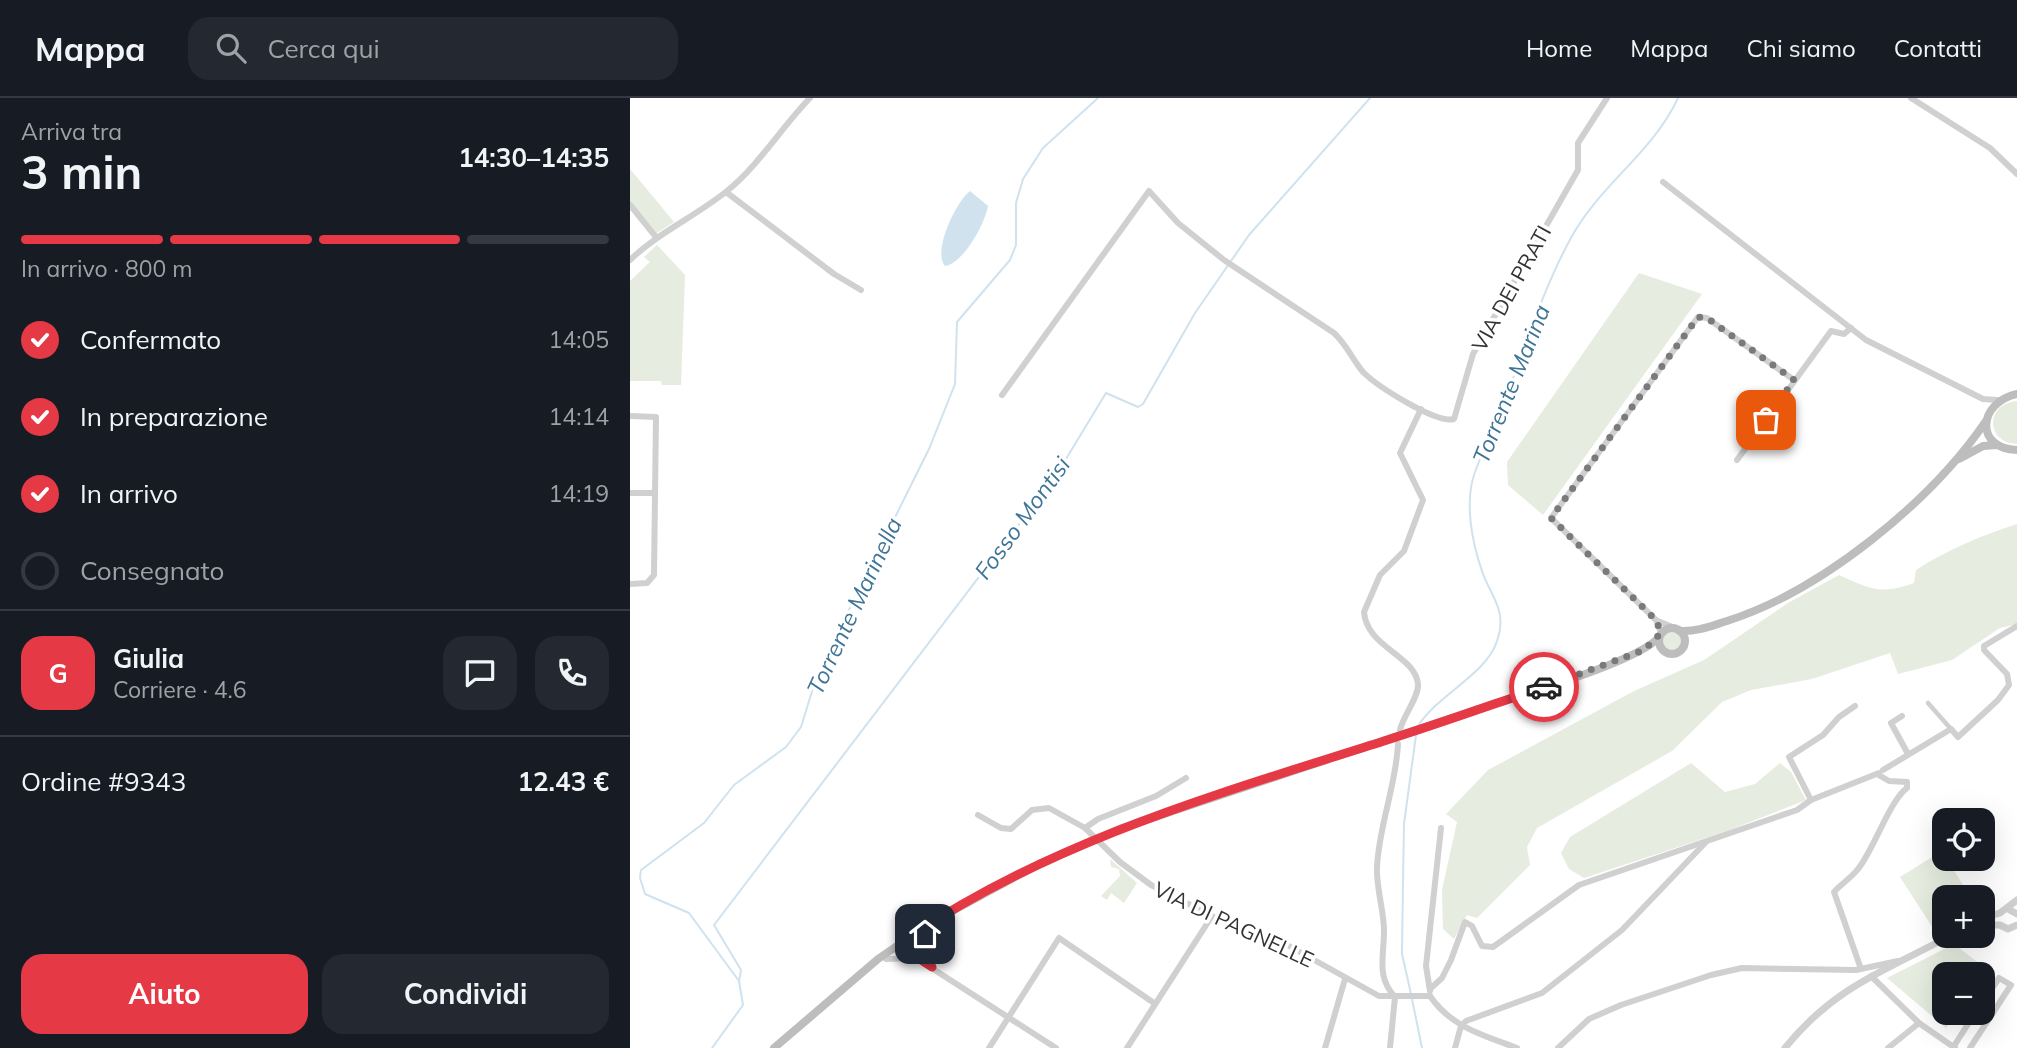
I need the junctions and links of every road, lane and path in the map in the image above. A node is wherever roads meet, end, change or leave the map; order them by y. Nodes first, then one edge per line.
1 (810, 98) edge
2 (1607, 98) edge
3 (1910, 98) edge
4 (2017, 174) edge
5 (1663, 182) dead end
6 (726, 192) junction
7 (630, 205) edge
8 (656, 237) junction
9 (630, 260) edge
10 (861, 290) dead end
11 (1851, 328) junction
12 (1794, 380) junction
13 (1002, 395) dead end
14 (2016, 395) edge
15 (1983, 399) junction
16 (1998, 400) junction
17 (1421, 410) junction
18 (630, 416) edge
19 (1987, 418) junction
20 (1997, 445) junction
21 (2017, 450) edge
22 (1737, 460) dead end
23 (1951, 465) junction
24 (630, 493) edge
25 (655, 493) junction
26 (630, 584) edge
27 (1656, 620) junction
28 (2017, 626) edge
29 (1677, 629) junction
30 (1697, 631) junction
31 (1660, 635) junction
32 (1685, 645) junction
33 (1644, 650) junction
34 (1664, 651) junction
35 (2017, 678) edge
36 (2009, 685) junction
37 (1928, 703) dead end
38 (1855, 706) dead end
39 (1902, 716) dead end
40 (1951, 729) junction
41 (1400, 730) dead end
42 (1398, 744) dead end
43 (1908, 754) junction
44 (1880, 773) junction
45 (1186, 778) dead end
46 (1811, 800) junction
47 (978, 816) dead end
48 (1085, 828) junction
49 (1441, 828) dead end
50 (1098, 838) junction
51 (1707, 841) junction
52 (2012, 909) edge
53 (955, 910) junction
54 (1995, 914) edge
55 (1212, 916) junction
56 (1995, 925) edge
57 (2000, 925) junction
58 (2017, 926) edge
59 (926, 932) junction
60 (909, 942) junction
61 (1932, 945) edge
62 (919, 955) junction
63 (886, 959) junction
64 (1898, 961) junction
65 (1861, 969) junction
66 (862, 973) junction
67 (1871, 976) junction
68 (1345, 979) junction
69 (1995, 984) edge
70 (2014, 987) edge
71 (1428, 994) junction
72 (1397, 997) junction
73 (1154, 1003) junction
74 (1009, 1017) junction
75 (1919, 1023) junction
76 (1968, 1025) edge
77 (1461, 1026) junction
78 (1954, 1047) edge
79 (774, 1048) edge
80 (989, 1048) edge
81 (1056, 1048) edge
82 (1126, 1048) edge
83 (1325, 1048) edge
84 (1390, 1048) edge
85 (1455, 1048) edge
86 (1517, 1048) edge
87 (1558, 1048) edge
88 (1785, 1048) edge
89 (1888, 1048) edge
90 (1970, 1048) edge

1 - 6 street
2 - 17 street, VIA DEI PRATI
3 - 4 street
5 - 11 street
6 - 8 street
6 - 10 street
7 - 8 street
8 - 9 street
11 - 12 street
11 - 15 street
12 - 22 street
12 - 27 street
13 - 17 street
14 - 16 main road
15 - 16 street
15 - 19 street
16 - 19 main road
17 - 41 street
18 - 25 street
19 - 20 main road
19 - 23 main road
20 - 21 main road
20 - 23 main road
23 - 30 main road
24 - 25 street
25 - 26 street
27 - 29 street
27 - 31 street
28 - 36 street
29 - 30 main road
29 - 31 main road
29 - 32 main road
30 - 32 main road
31 - 33 main road
31 - 34 main road
32 - 34 main road
33 - 34 main road
33 - 50 main road, bridge
35 - 36 street
36 - 40 street
37 - 40 street
38 - 46 street
39 - 43 street
40 - 43 street
42 - 72 street
43 - 44 street
44 - 46 street
44 - 65 street
45 - 48 street
46 - 51 street
47 - 48 street, VIA DI PAGNELLE
48 - 50 street, VIA DI PAGNELLE
49 - 71 street
50 - 53 main road
50 - 55 street, VIA DI PAGNELLE
51 - 71 street
51 - 77 street
52 - 54 street
52 - 57 street
53 - 59 main road
53 - 60 main road
55 - 68 street, VIA DI PAGNELLE
55 - 73 street
56 - 57 street
57 - 58 street
59 - 60 main road
59 - 62 street
60 - 62 street
60 - 63 main road
60 - 66 main road
61 - 64 street
62 - 63 street
62 - 74 street
63 - 66 main road
64 - 65 street
64 - 67 street
65 - 87 street
66 - 79 main road
67 - 75 street
67 - 88 street
68 - 72 street, VIA DI PAGNELLE
68 - 83 street
69 - 70 street
70 - 90 street
71 - 72 street
71 - 77 street
72 - 84 street
73 - 74 street
73 - 82 street
74 - 80 street
74 - 81 street
75 - 78 street
75 - 89 street
76 - 78 street
77 - 85 street
77 - 86 street

